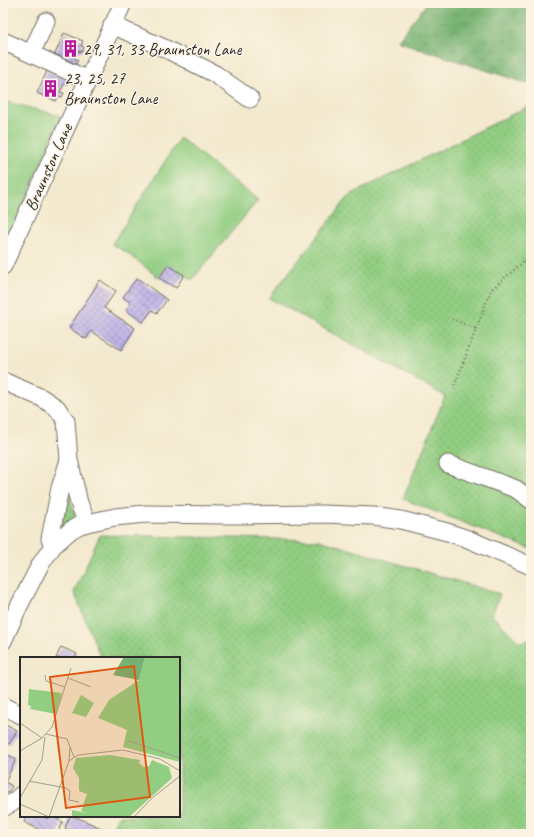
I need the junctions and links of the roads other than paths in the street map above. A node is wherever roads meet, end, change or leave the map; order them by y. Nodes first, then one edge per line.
1 (123, 3) edge
2 (46, 21) dead end
3 (112, 25) junction
4 (3, 41) edge
5 (31, 54) junction
6 (88, 80) junction
7 (250, 99) dead end
8 (3, 266) edge
9 (3, 381) edge
10 (69, 460) junction
11 (448, 464) dead end
12 (531, 500) edge
13 (87, 523) junction
14 (53, 546) junction
15 (531, 566) edge
16 (3, 641) edge
17 (3, 706) edge
18 (20, 714) edge
19 (20, 796) edge
20 (3, 808) edge

1 - 3 street, Braunston Lane
2 - 5 street
3 - 6 street, Braunston Lane
3 - 7 street
4 - 5 street
5 - 6 street
6 - 8 street, Braunston Lane
9 - 10 street
10 - 13 street
10 - 14 street
11 - 12 street
13 - 14 street
13 - 15 street
14 - 16 street
17 - 18 street
19 - 20 street

